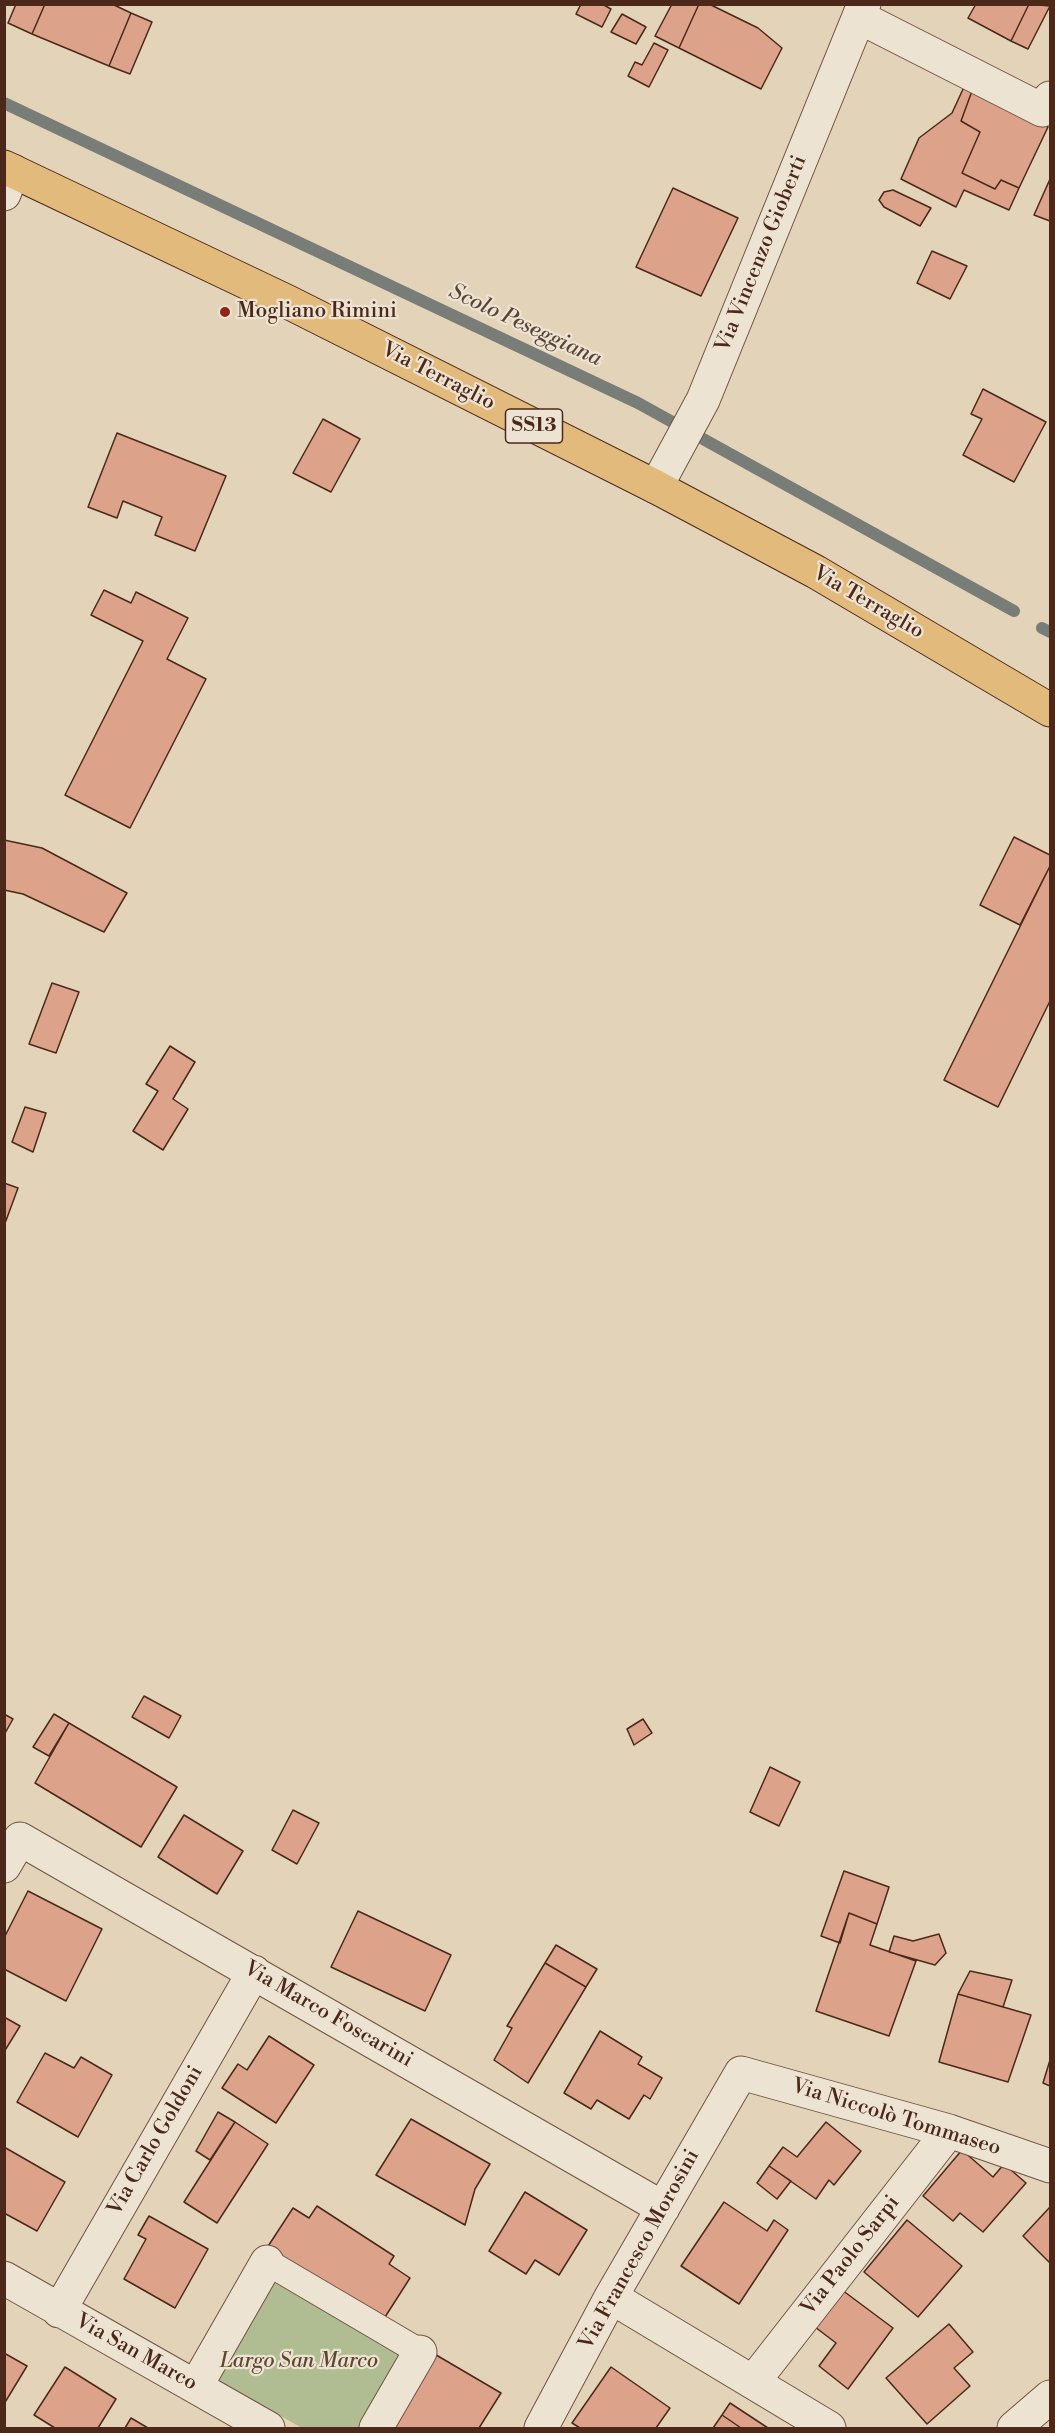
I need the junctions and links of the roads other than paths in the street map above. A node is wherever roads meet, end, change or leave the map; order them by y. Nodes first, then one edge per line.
1 (861, 10) edge
2 (1050, 98) edge
3 (8, 177) edge
4 (656, 487) junction
5 (1050, 710) edge
6 (4, 1866) edge
7 (254, 1972) junction
8 (741, 2073) joint
9 (949, 2131) junction
10 (1050, 2166) edge
11 (663, 2208) junction
12 (267, 2262) joint
13 (4, 2278) edge
14 (611, 2297) junction
15 (59, 2311) junction
16 (420, 2352) joint
17 (753, 2382) junction
18 (196, 2386) junction
19 (1050, 2397) edge
20 (264, 2428) edge
21 (376, 2428) edge
22 (541, 2428) edge
23 (829, 2428) edge
24 (1014, 2428) edge

1 - 2 street, Via Vincenzo Gioberti
1 - 4 street, Via Vincenzo Gioberti
3 - 4 main road, Via Terraglio / SS13
4 - 5 main road, Via Terraglio / SS13
6 - 7 street, Via Marco Foscarini
7 - 11 street, Via Marco Foscarini
7 - 15 street, Via Carlo Goldoni
8 - 9 street, Via Niccolò Tommaseo
8 - 11 street, Via Francesco Morosini
9 - 10 street, Via Niccolò Tommaseo
9 - 17 street, Via Paolo Sarpi
11 - 14 street, Via Francesco Morosini
12 - 16 street
12 - 18 street
13 - 15 street, Via San Marco
14 - 17 street
14 - 22 street, Via Francesco Morosini
15 - 18 street, Via San Marco
16 - 21 street
17 - 23 street
18 - 20 street, Via San Marco
19 - 24 street

